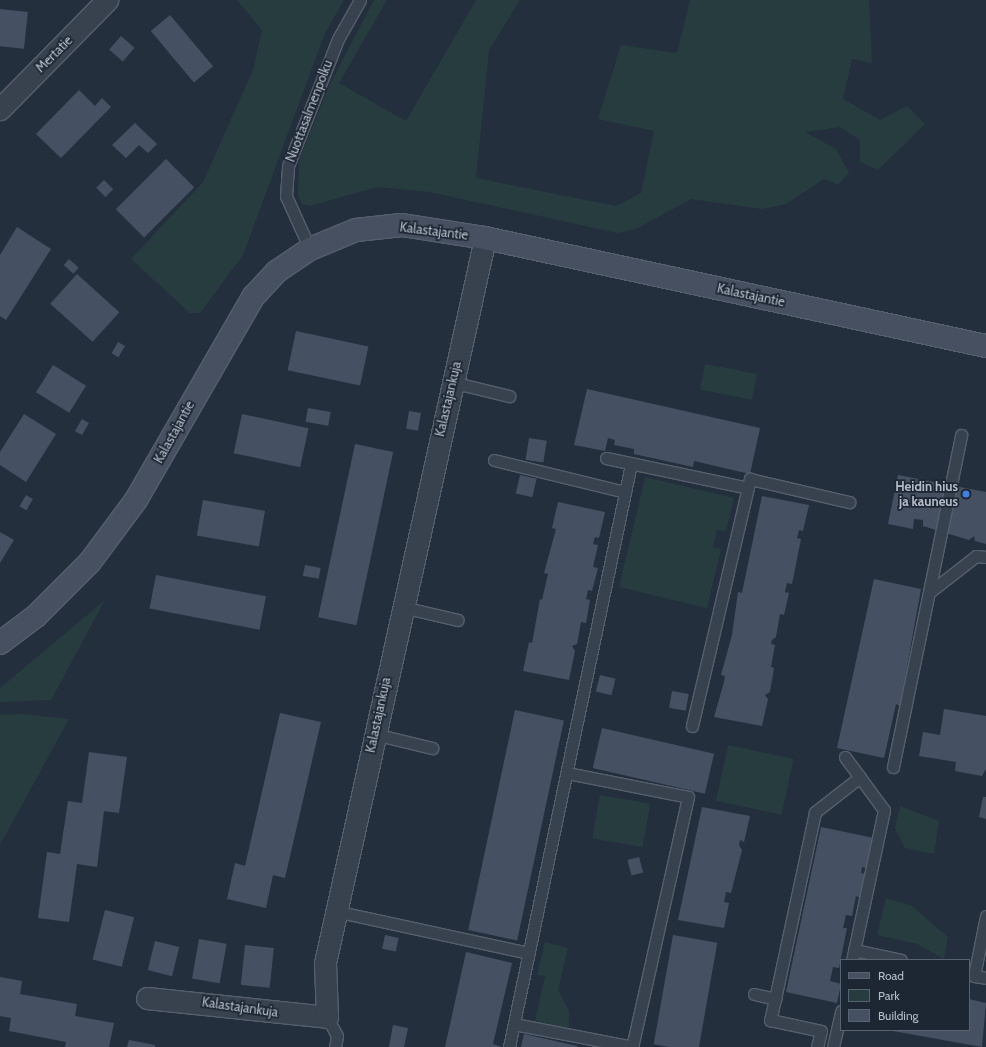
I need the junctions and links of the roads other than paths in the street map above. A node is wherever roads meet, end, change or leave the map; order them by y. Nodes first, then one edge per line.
1 (108, 0) edge
2 (360, 0) edge
3 (0, 109) edge
4 (485, 238) junction
5 (310, 249) junction
6 (986, 346) edge
7 (451, 382) junction
8 (509, 396) dead end
9 (961, 435) dead end
10 (606, 458) dead end
11 (494, 460) dead end
12 (631, 464) junction
13 (748, 488) junction
14 (625, 492) junction
15 (849, 502) dead end
16 (986, 558) edge
17 (931, 591) junction
18 (402, 607) junction
19 (458, 620) dead end
20 (0, 643) edge
21 (692, 726) dead end
22 (374, 734) junction
23 (432, 748) dead end
24 (845, 757) dead end
25 (893, 767) dead end
26 (566, 773) junction
27 (860, 777) junction
28 (336, 912) junction
29 (986, 916) edge
30 (529, 953) junction
31 (853, 955) edge
32 (891, 959) edge
33 (972, 975) edge
34 (986, 978) edge
35 (754, 994) dead end
36 (147, 998) dead end
37 (774, 999) junction
38 (840, 1016) edge
39 (327, 1018) junction
40 (514, 1024) junction
41 (335, 1047) edge
42 (509, 1047) edge
43 (633, 1047) edge
44 (817, 1047) edge
45 (833, 1047) edge

1 - 3 street, Mertatie
2 - 5 lane, Nuottasalmenpolku
4 - 5 main road, Kalastajantie
4 - 6 main road, Kalastajantie
4 - 7 street, Kalastajankuja
5 - 20 main road, Kalastajantie
7 - 8 lane
7 - 18 street, Kalastajankuja
9 - 17 lane
10 - 12 lane
11 - 14 lane
12 - 13 lane
12 - 14 lane
13 - 15 lane
13 - 21 lane
14 - 26 lane
16 - 17 lane
17 - 25 lane
18 - 19 lane
18 - 22 street, Kalastajankuja
22 - 23 lane
22 - 28 street, Kalastajankuja
24 - 27 lane
26 - 30 lane
26 - 43 lane
27 - 31 lane
27 - 37 lane
28 - 30 lane
28 - 39 street, Kalastajankuja
29 - 33 lane
30 - 40 lane
31 - 32 lane
33 - 34 lane
35 - 37 lane
36 - 39 street, Kalastajankuja
37 - 44 lane
38 - 45 lane
39 - 41 lane
40 - 42 lane
40 - 43 lane

